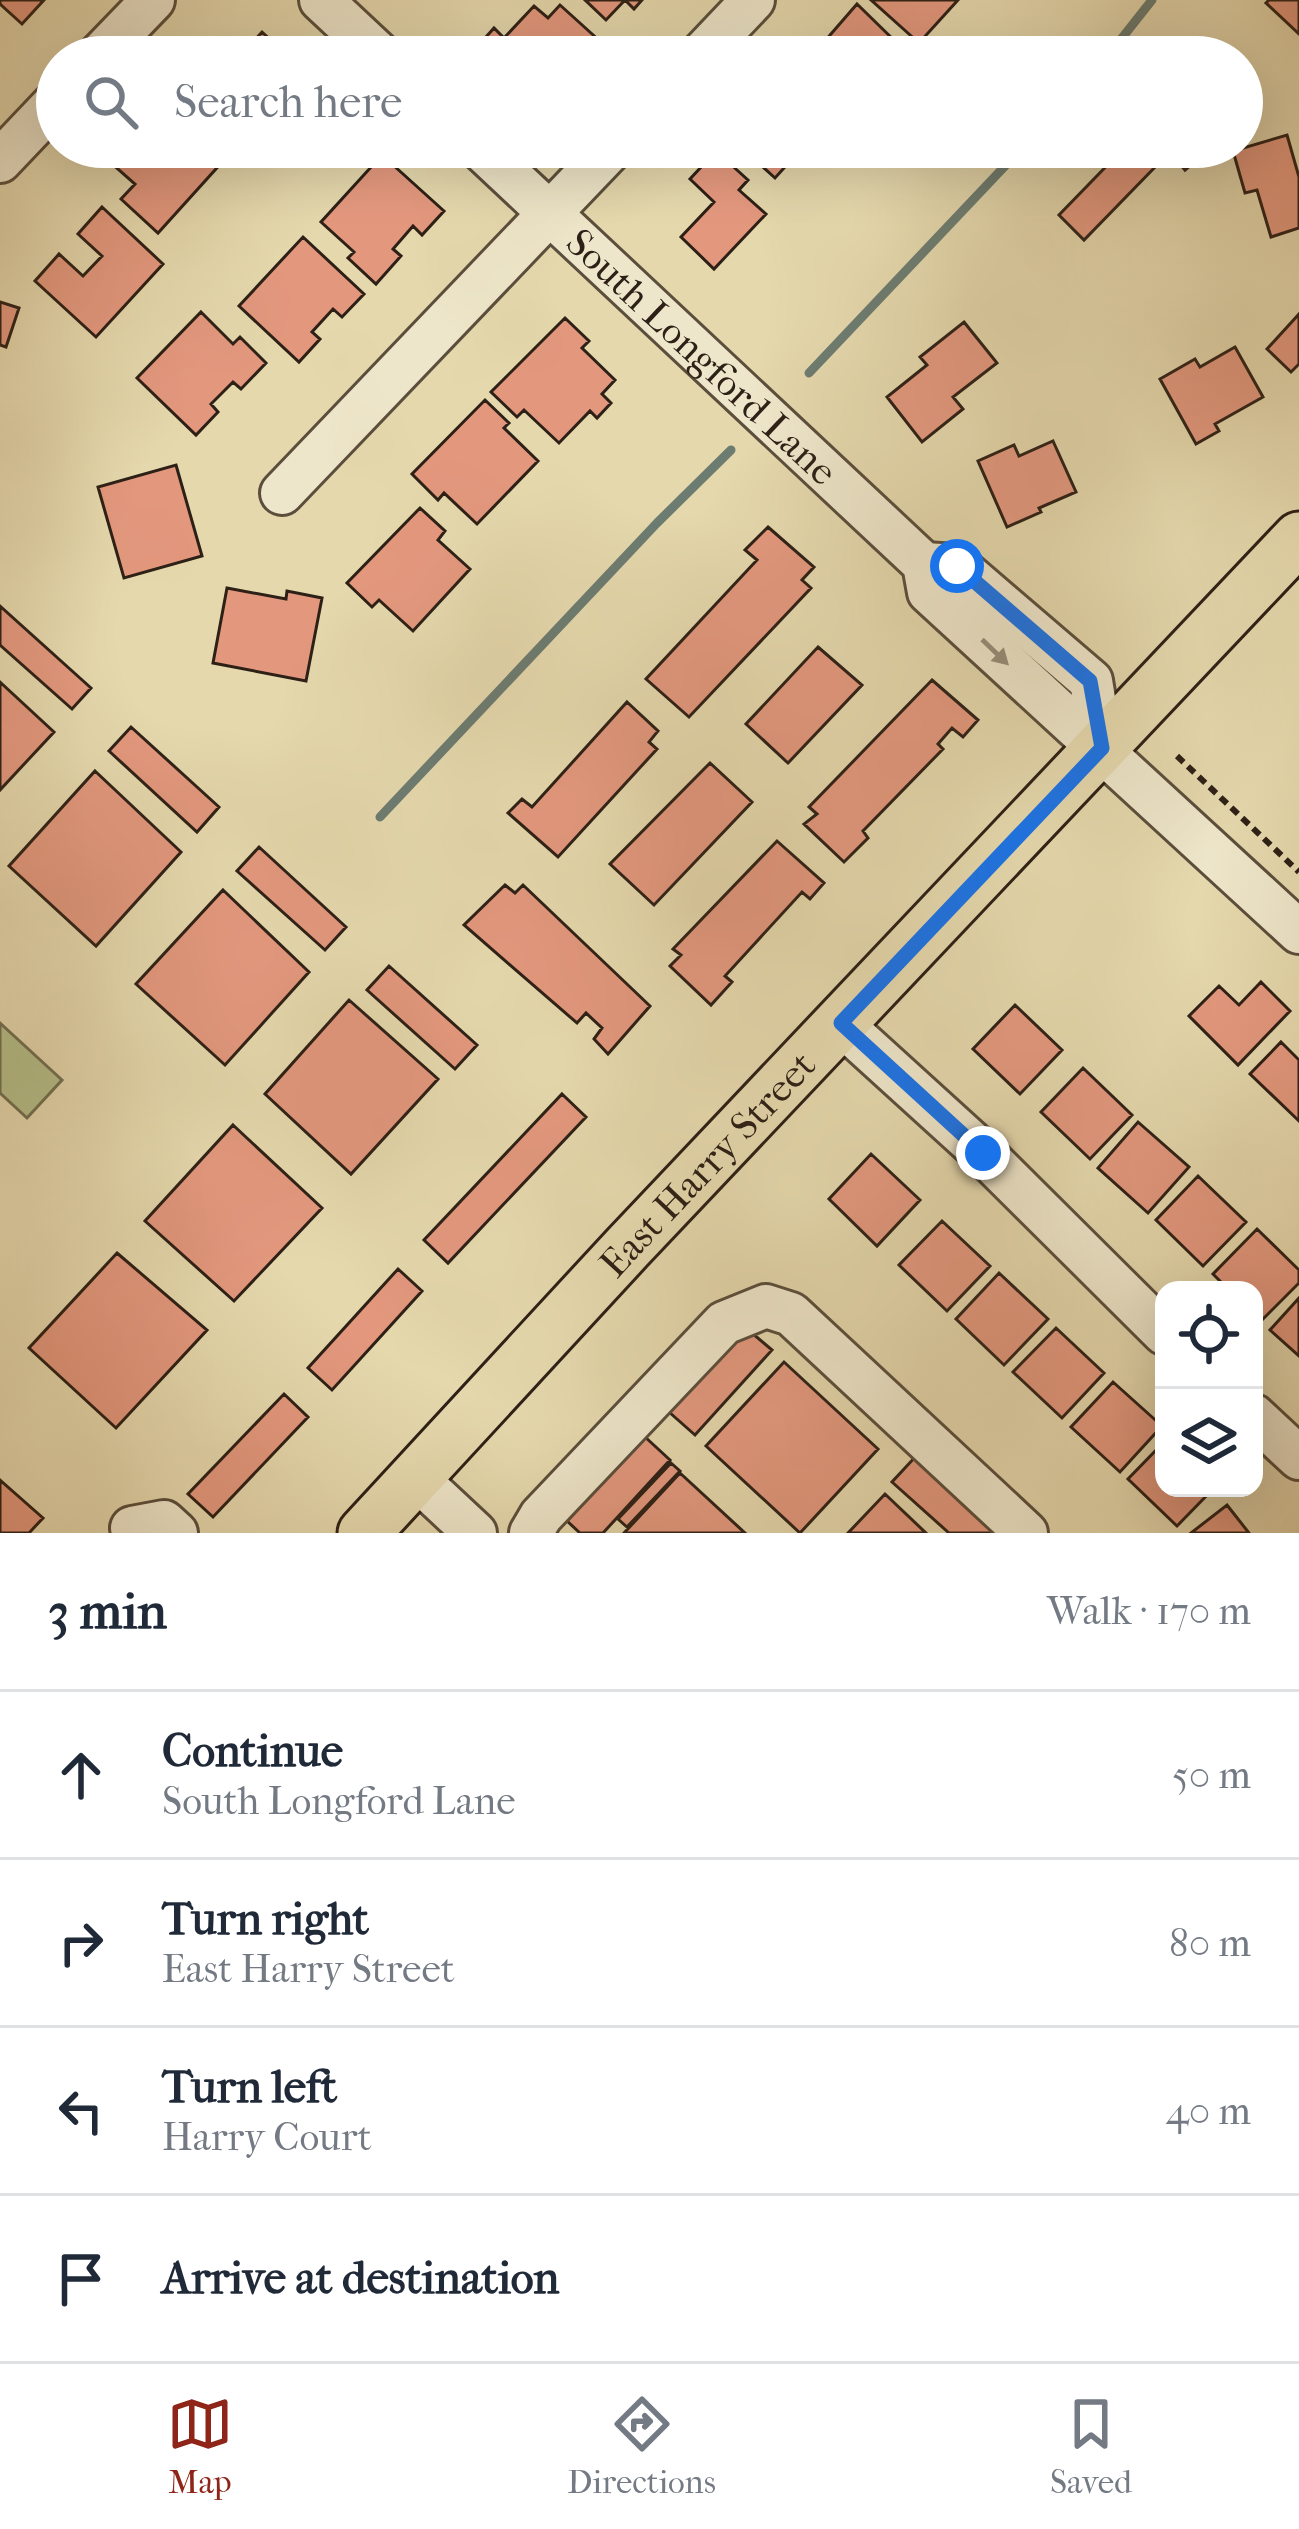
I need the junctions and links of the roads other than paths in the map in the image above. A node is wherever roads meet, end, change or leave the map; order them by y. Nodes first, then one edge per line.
1 (153, 0) edge
2 (321, 0) edge
3 (753, 0) edge
4 (118, 36) edge
5 (360, 36) edge
6 (719, 36) edge
7 (36, 122) edge
8 (0, 160) edge
9 (502, 168) edge
10 (593, 168) edge
11 (550, 213) junction
12 (282, 493) dead end
13 (1299, 538) edge
14 (1102, 748) junction
15 (1299, 932) edge
16 (841, 1023) junction
17 (1155, 1324) edge
18 (1263, 1424) edge
19 (1299, 1458) edge
20 (394, 1513) edge
21 (133, 1533) edge
22 (176, 1533) edge
23 (475, 1533) edge
24 (531, 1533) edge
25 (1026, 1533) edge

1 - 4 street
2 - 5 street
3 - 6 street
7 - 8 street
9 - 11 street, South Longford Lane
10 - 11 street
11 - 12 street
11 - 14 street, South Longford Lane
13 - 14 main road, East Harry Street
14 - 15 street, South Longford Lane
14 - 16 main road, East Harry Street
16 - 17 street
16 - 20 main road, East Harry Street
18 - 19 street
20 - 23 street
21 - 22 street
24 - 25 street

